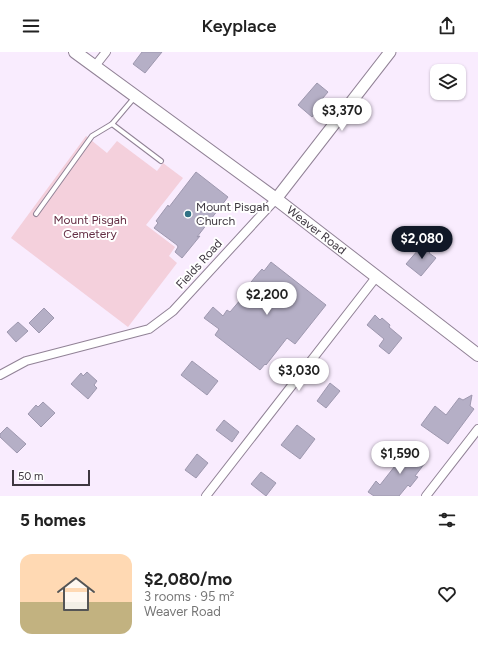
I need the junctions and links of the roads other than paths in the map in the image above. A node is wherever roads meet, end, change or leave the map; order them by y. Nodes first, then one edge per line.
1 (75, 52) edge
2 (106, 52) edge
3 (390, 52) edge
4 (95, 66) junction
5 (135, 96) junction
6 (112, 124) junction
7 (161, 161) dead end
8 (276, 199) junction
9 (36, 214) dead end
10 (377, 276) junction
11 (478, 356) edge
12 (0, 375) edge
13 (478, 428) edge
14 (206, 496) edge
15 (426, 496) edge

1 - 4 main road, Weaver Road
2 - 4 street
3 - 8 street, Fields Road
4 - 5 main road, Weaver Road
5 - 6 lane
5 - 8 main road, Weaver Road
6 - 7 lane
6 - 9 lane
8 - 10 main road, Weaver Road
8 - 12 street, Fields Road
10 - 11 main road, Weaver Road
10 - 14 street
13 - 15 street

